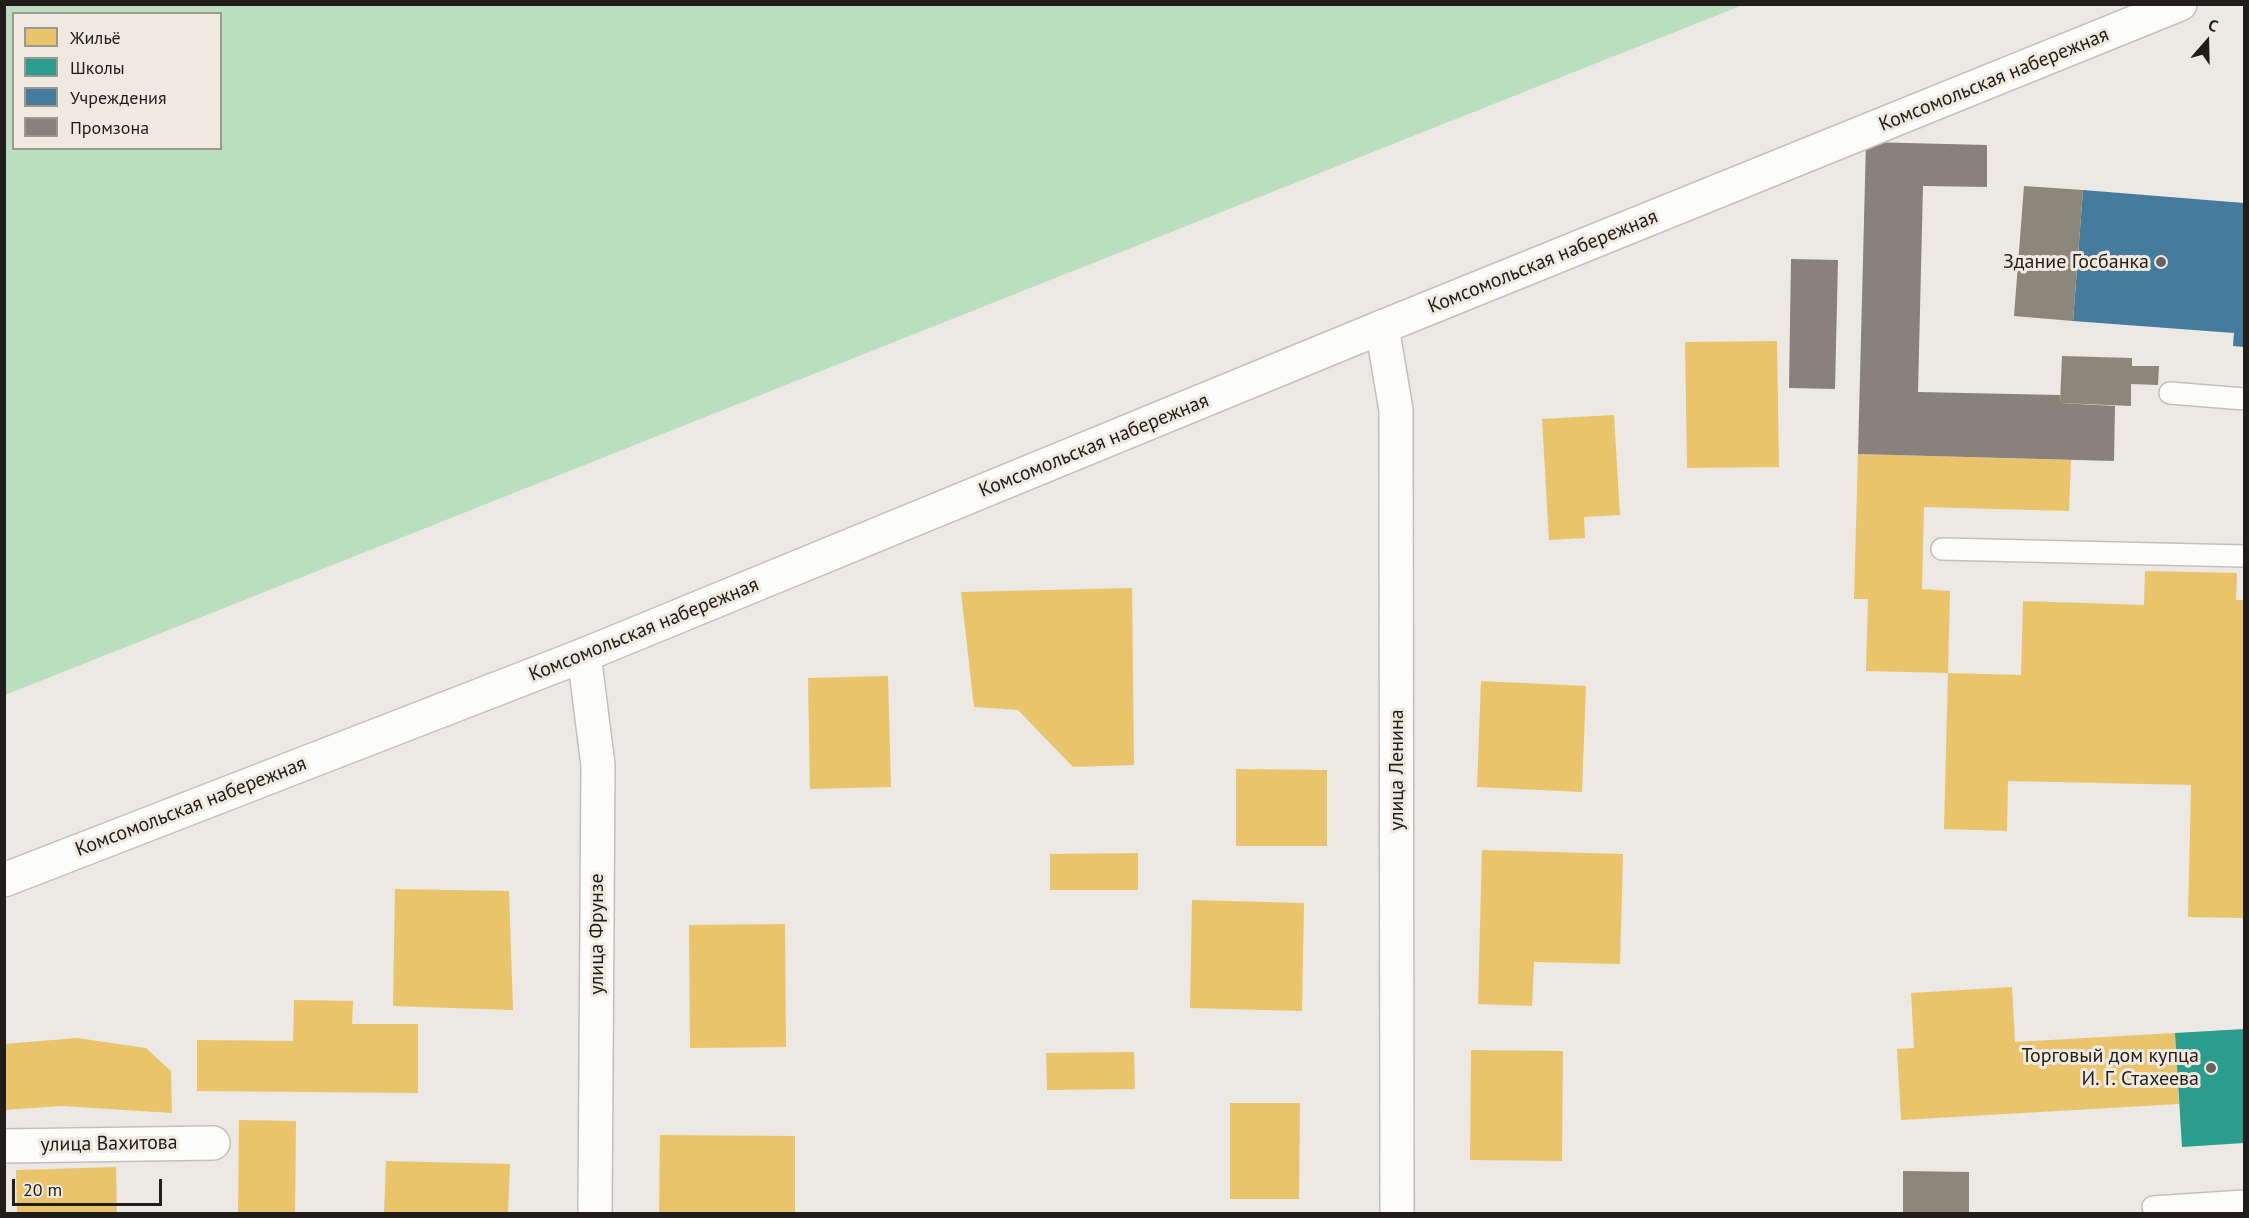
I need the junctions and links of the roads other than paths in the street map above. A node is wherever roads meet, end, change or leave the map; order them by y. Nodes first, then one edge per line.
1 (2180, 4) edge
2 (1382, 327) junction
3 (2170, 393) dead end
4 (2244, 399) edge
5 (1942, 549) dead end
6 (2244, 556) edge
7 (584, 655) junction
8 (4, 880) edge
9 (213, 1143) dead end
10 (4, 1146) edge
11 (2244, 1201) edge
12 (2153, 1207) dead end
13 (595, 1214) edge
14 (1397, 1214) edge

1 - 2 street, Комсомольская набережная
2 - 7 street, Комсомольская набережная
2 - 14 street, улица Ленина
3 - 4 lane
5 - 6 lane
7 - 8 street, Комсомольская набережная
7 - 13 street, улица Фрунзе
9 - 10 street, улица Вахитова
11 - 12 lane

